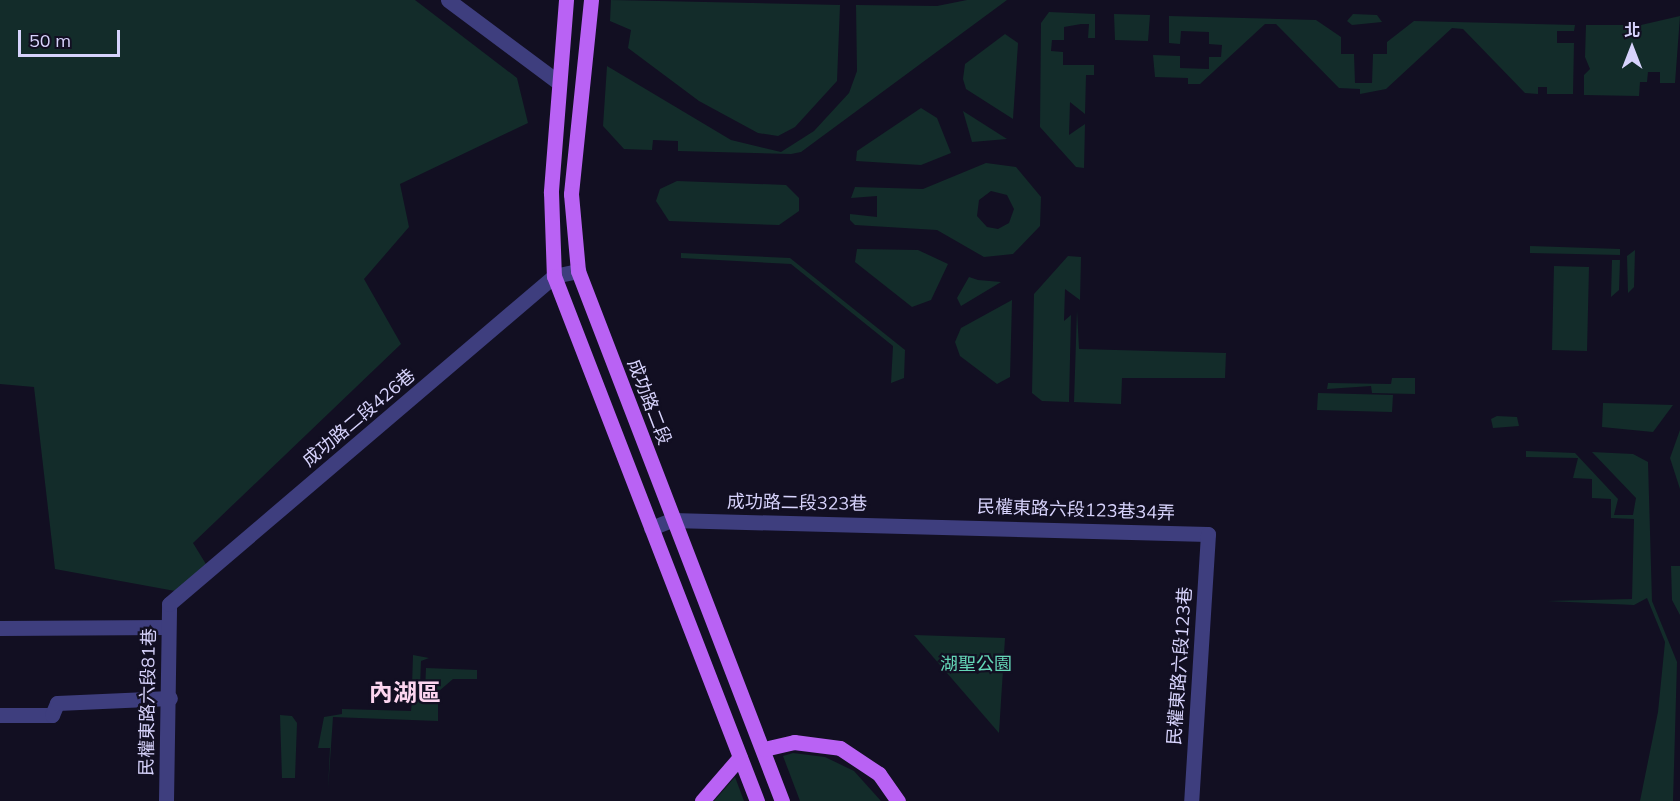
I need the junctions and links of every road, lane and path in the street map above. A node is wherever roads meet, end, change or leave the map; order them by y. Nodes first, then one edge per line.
1 (448, 0) edge
2 (566, 0) edge
3 (591, 0) edge
4 (558, 82) junction
5 (578, 271) junction
6 (554, 276) junction
7 (672, 520) junction
8 (944, 525) joint
9 (651, 528) junction
10 (1208, 534) joint
11 (169, 604) joint
12 (168, 627) junction
13 (0, 628) edge
14 (170, 698) junction
15 (0, 715) edge
16 (764, 749) junction
17 (740, 758) junction
18 (166, 801) edge
19 (702, 801) edge
20 (757, 801) edge
21 (782, 801) edge
22 (898, 801) edge
23 (1191, 801) edge

1 - 4 street
2 - 4 main road
3 - 5 main road, 成功路二段
4 - 6 main road
5 - 6 street, 成功路二段426巷
5 - 7 main road, 成功路二段
6 - 9 main road
6 - 11 street, 成功路二段426巷
7 - 8 street, 成功路二段323巷
7 - 9 street, 成功路二段323巷
7 - 16 main road, 成功路二段
8 - 10 street, 民權東路六段123巷34弄
9 - 17 main road
10 - 23 street, 民權東路六段123巷
11 - 12 street, 民權東路六段81巷
12 - 13 street
12 - 14 street, 民權東路六段81巷
14 - 15 street
14 - 18 street, 民權東路六段81巷
16 - 21 main road, 成功路二段
16 - 22 main road
17 - 19 main road
17 - 20 main road

